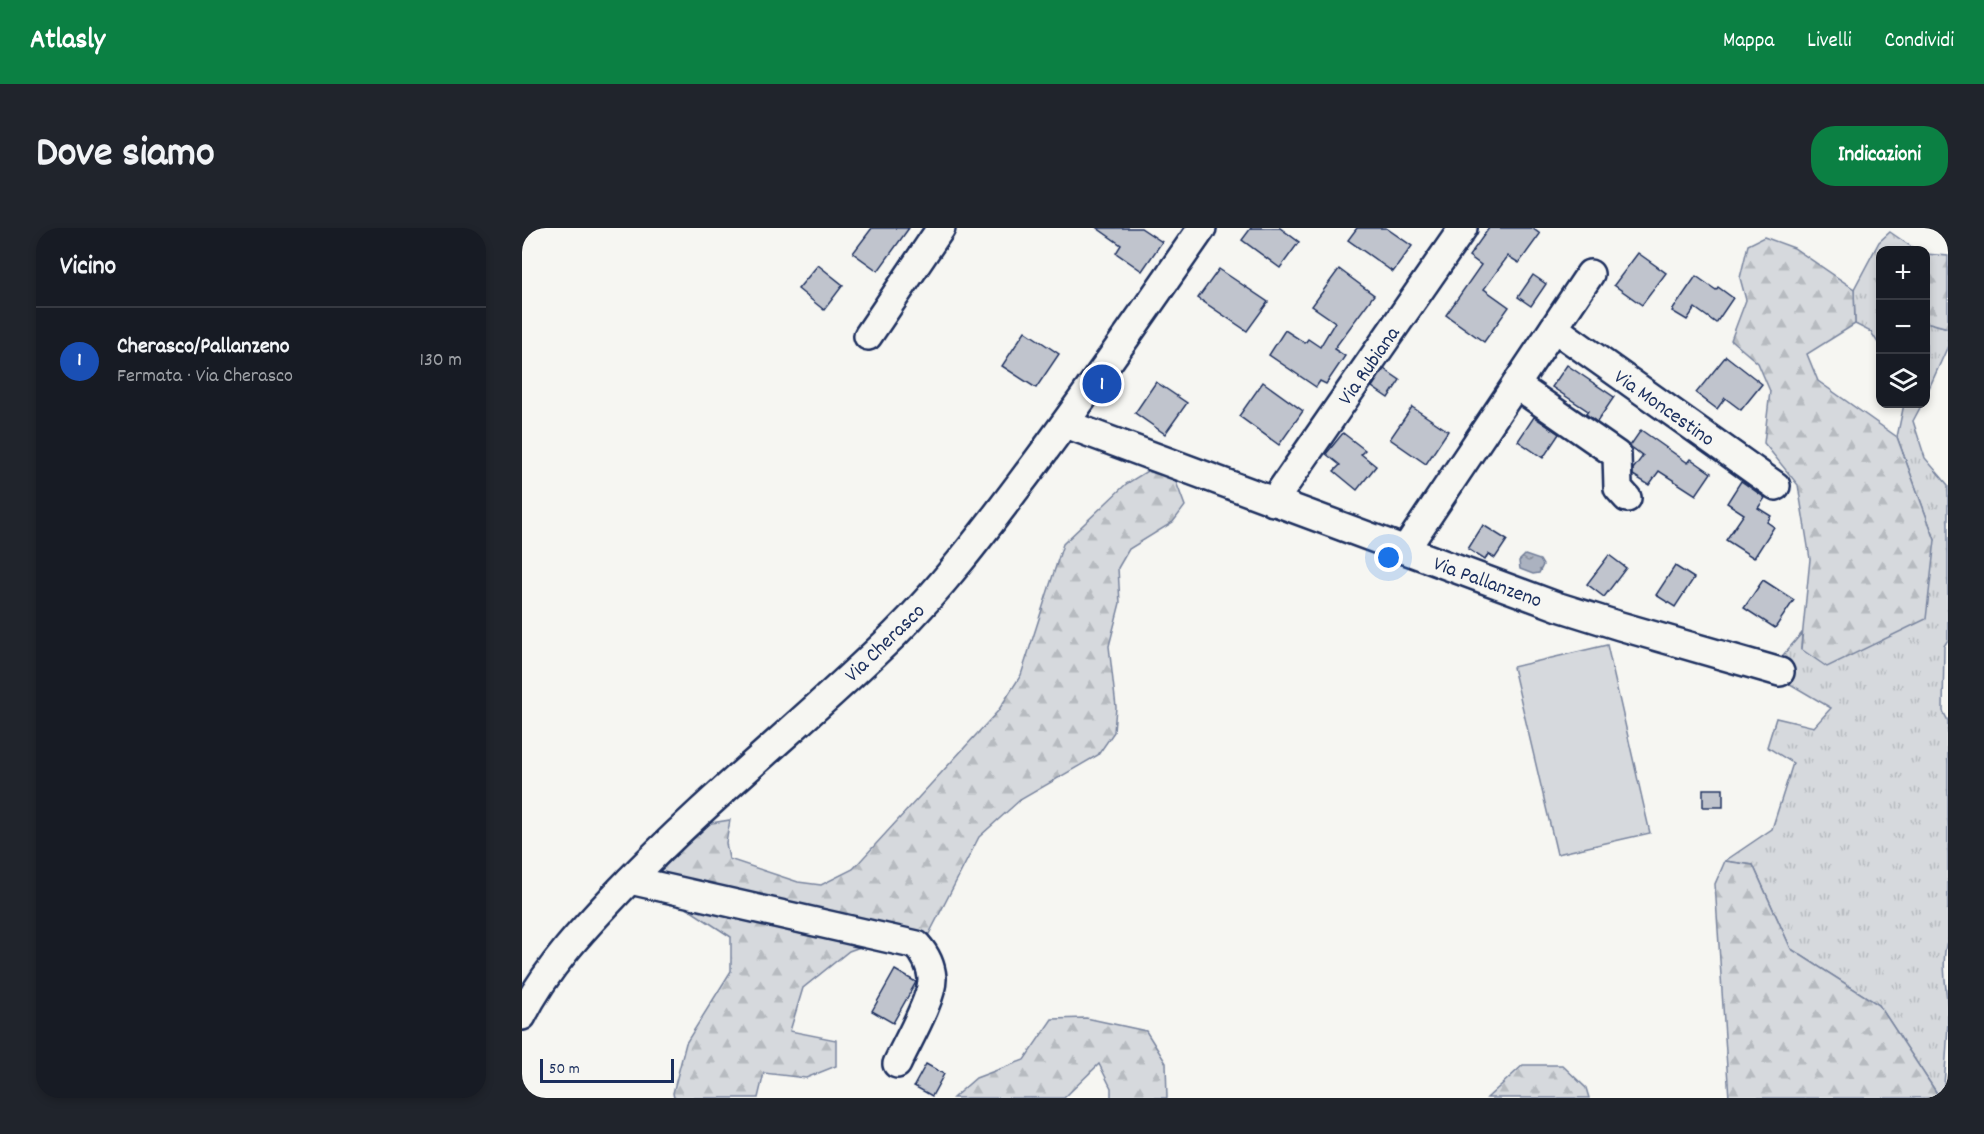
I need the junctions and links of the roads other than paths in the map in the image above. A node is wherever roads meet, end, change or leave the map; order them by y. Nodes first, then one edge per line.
1 (941, 228) edge
2 (1202, 228) edge
3 (1463, 228) edge
4 (1590, 274) dead end
5 (1554, 328) junction
6 (868, 336) dead end
7 (1516, 385) junction
8 (1066, 424) junction
9 (1776, 486) dead end
10 (1627, 498) dead end
11 (1273, 502) junction
12 (1405, 550) junction
13 (1780, 672) dead end
14 (630, 880) junction
15 (522, 1016) edge
16 (897, 1064) dead end

1 - 6 street
2 - 8 street, Via Cherasco
3 - 11 street, Via Rubiana
4 - 5 street
5 - 7 street
5 - 9 street, Via Moncestino
7 - 10 street
7 - 12 street
8 - 11 street, Via Pallanzeno
8 - 14 street, Via Cherasco
11 - 12 street, Via Pallanzeno
12 - 13 street, Via Pallanzeno
14 - 15 street, Via Cherasco
14 - 16 street

